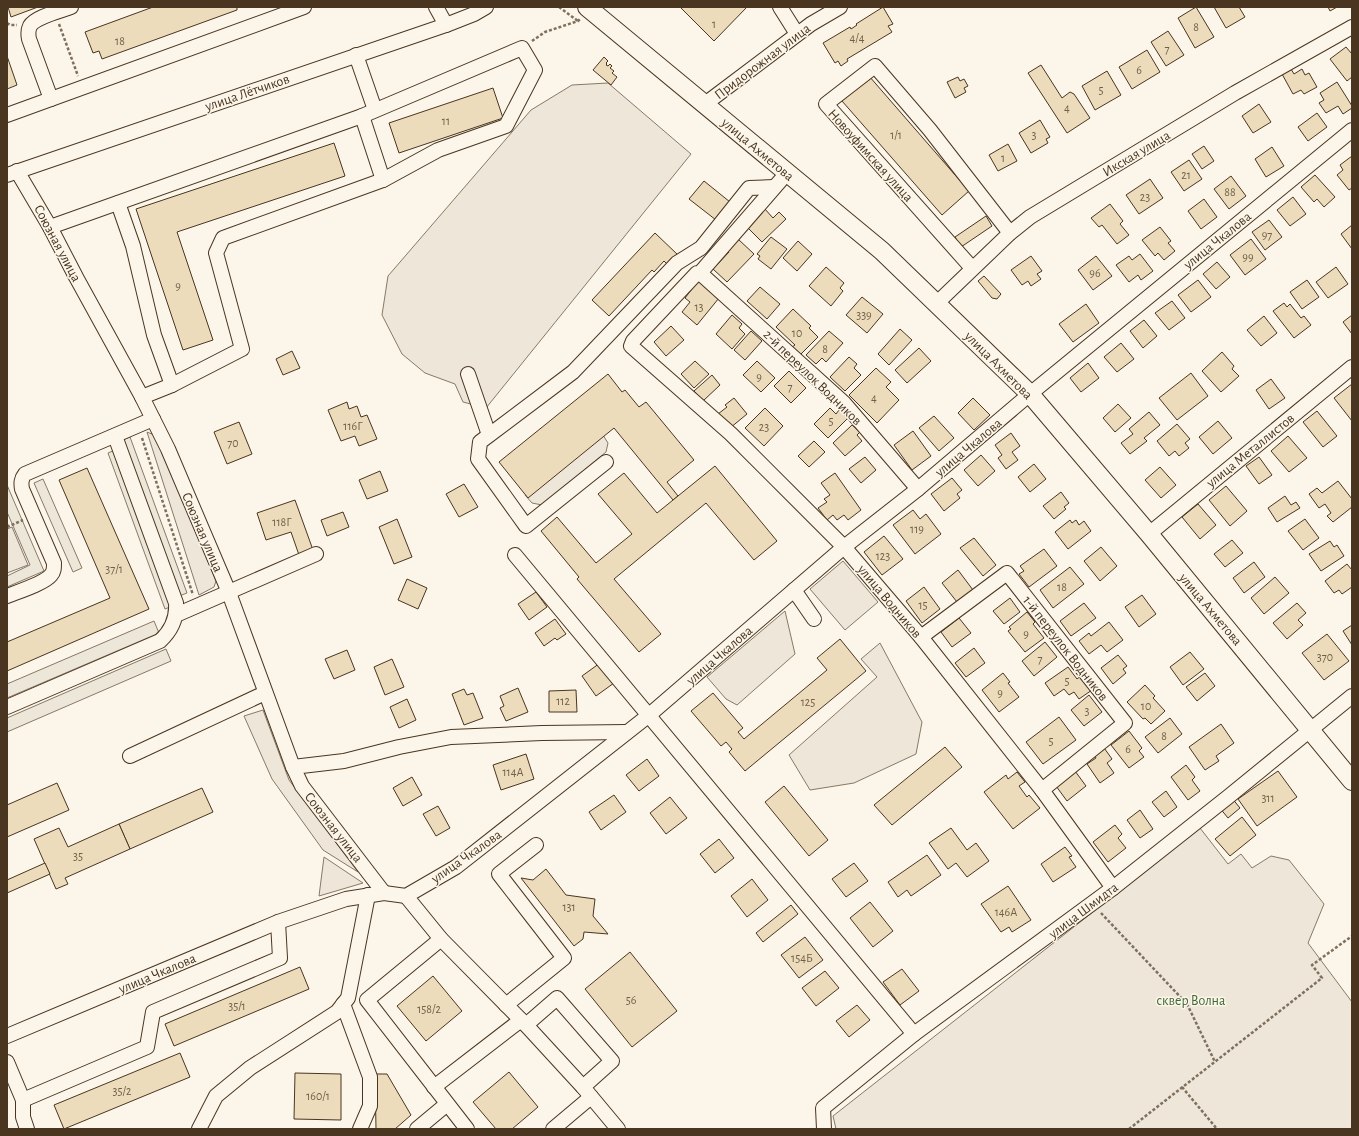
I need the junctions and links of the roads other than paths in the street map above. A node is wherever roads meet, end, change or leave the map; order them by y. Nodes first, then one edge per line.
1 (71, 7) edge
2 (304, 7) edge
3 (436, 7) edge
4 (486, 7) edge
5 (780, 7) edge
6 (840, 7) edge
7 (585, 12) edge
8 (271, 13) edge
9 (446, 25) junction
10 (1352, 27) edge
11 (798, 34) junction
12 (356, 55) junction
13 (51, 99) junction
14 (705, 104) junction
15 (375, 110) junction
16 (7, 115) edge
17 (362, 116) junction
18 (1352, 130) edge
19 (12, 173) edge
20 (786, 173) junction
21 (383, 180) junction
22 (774, 187) junction
23 (118, 203) junction
24 (50, 227) junction
25 (1010, 233) junction
26 (972, 268) junction
27 (700, 273) junction
28 (937, 303) junction
29 (1352, 367) edge
30 (468, 374) dead end
31 (172, 385) junction
32 (1030, 394) junction
33 (142, 397) junction
34 (153, 419) junction
35 (489, 435) junction
36 (115, 436) junction
37 (606, 462) dead end
38 (918, 489) junction
39 (1149, 534) junction
40 (844, 547) junction
41 (316, 554) dead end
42 (514, 555) dead end
43 (794, 590) junction
44 (228, 592) junction
45 (7, 596) edge
46 (176, 615) junction
47 (814, 619) dead end
48 (921, 637) junction
49 (265, 693) junction
50 (1352, 696) edge
51 (7, 707) edge
52 (648, 716) junction
53 (1311, 730) junction
54 (627, 732) junction
55 (130, 756) dead end
56 (292, 767) junction
57 (1352, 781) edge
58 (1042, 790) junction
59 (536, 845) dead end
60 (1113, 888) junction
61 (384, 893) junction
62 (368, 895) junction
63 (406, 896) junction
64 (278, 922) junction
65 (441, 939) junction
66 (343, 1004) junction
67 (506, 1005) junction
68 (523, 1022) junction
69 (914, 1034) junction
70 (7, 1036) edge
71 (7, 1062) edge
72 (434, 1087) junction
73 (587, 1092) junction
74 (23, 1100) junction
75 (448, 1104) junction
76 (824, 1127) edge
77 (27, 1129) edge
78 (199, 1129) edge
79 (360, 1129) edge
80 (416, 1129) edge
81 (467, 1129) edge
82 (553, 1129) edge
83 (618, 1129) edge

1 - 13 street
2 - 8 street
3 - 9 street
4 - 9 street, улица Лётчиков
5 - 11 street
6 - 11 street, Придорожная улица
7 - 14 main road, улица Ахметова
8 - 13 street
9 - 12 street, улица Лётчиков
10 - 25 street, Икская улица
11 - 14 street, Придорожная улица
12 - 15 street
12 - 19 street, улица Лётчиков
13 - 16 street
14 - 20 main road, улица Ахметова
15 - 17 street
15 - 21 street
17 - 21 street
17 - 23 street
18 - 32 street, улица Чкалова
19 - 24 street, Союзная улица
20 - 22 street
20 - 28 main road, улица Ахметова
21 - 31 street
22 - 27 street
22 - 35 street
23 - 24 street
23 - 31 street
24 - 33 street, Союзная улица
25 - 26 street, Икская улица
25 - 26 street, Новоуфимская улица
26 - 28 street, Икская улица
27 - 38 street, 2-й переулок Водников
27 - 40 street, улица Водников
28 - 32 main road, улица Ахметова
29 - 39 street, улица Металлистов
30 - 35 street
31 - 33 street
32 - 38 street, улица Чкалова
32 - 39 main road, улица Ахметова
33 - 34 street, Союзная улица
34 - 36 street
34 - 44 street, Союзная улица
35 - 37 street
36 - 45 street
36 - 46 street
38 - 40 street, улица Чкалова
39 - 53 main road, улица Ахметова
40 - 43 street, улица Чкалова
40 - 48 street, улица Водников
41 - 44 street
42 - 52 street
43 - 47 street
43 - 52 street, улица Чкалова
44 - 46 street
44 - 49 street, Союзная улица
46 - 51 street
48 - 58 street, улица Водников
48 - 58 street, 1-й переулок Водников
49 - 55 street
49 - 56 street, Союзная улица
50 - 53 street, улица Шмидта
52 - 54 street, улица Чкалова
52 - 69 street
53 - 57 main road, улица Ахметова
53 - 60 street, улица Шмидта
54 - 56 street
54 - 63 street, улица Чкалова
56 - 61 street, Союзная улица
58 - 60 street, улица Водников
59 - 67 street
60 - 69 street, улица Шмидта
61 - 62 street, улица Чкалова
61 - 63 street, улица Чкалова
62 - 64 street, улица Чкалова
62 - 66 street
63 - 65 street
64 - 70 street, улица Чкалова
64 - 74 street
65 - 67 street
65 - 72 street
66 - 78 street
66 - 79 street
67 - 68 street
68 - 72 street
68 - 73 street
68 - 73 street
69 - 76 street, улица Шмидта
71 - 74 street
72 - 75 street
73 - 82 street
73 - 83 street
74 - 77 street
75 - 80 street
75 - 81 street

